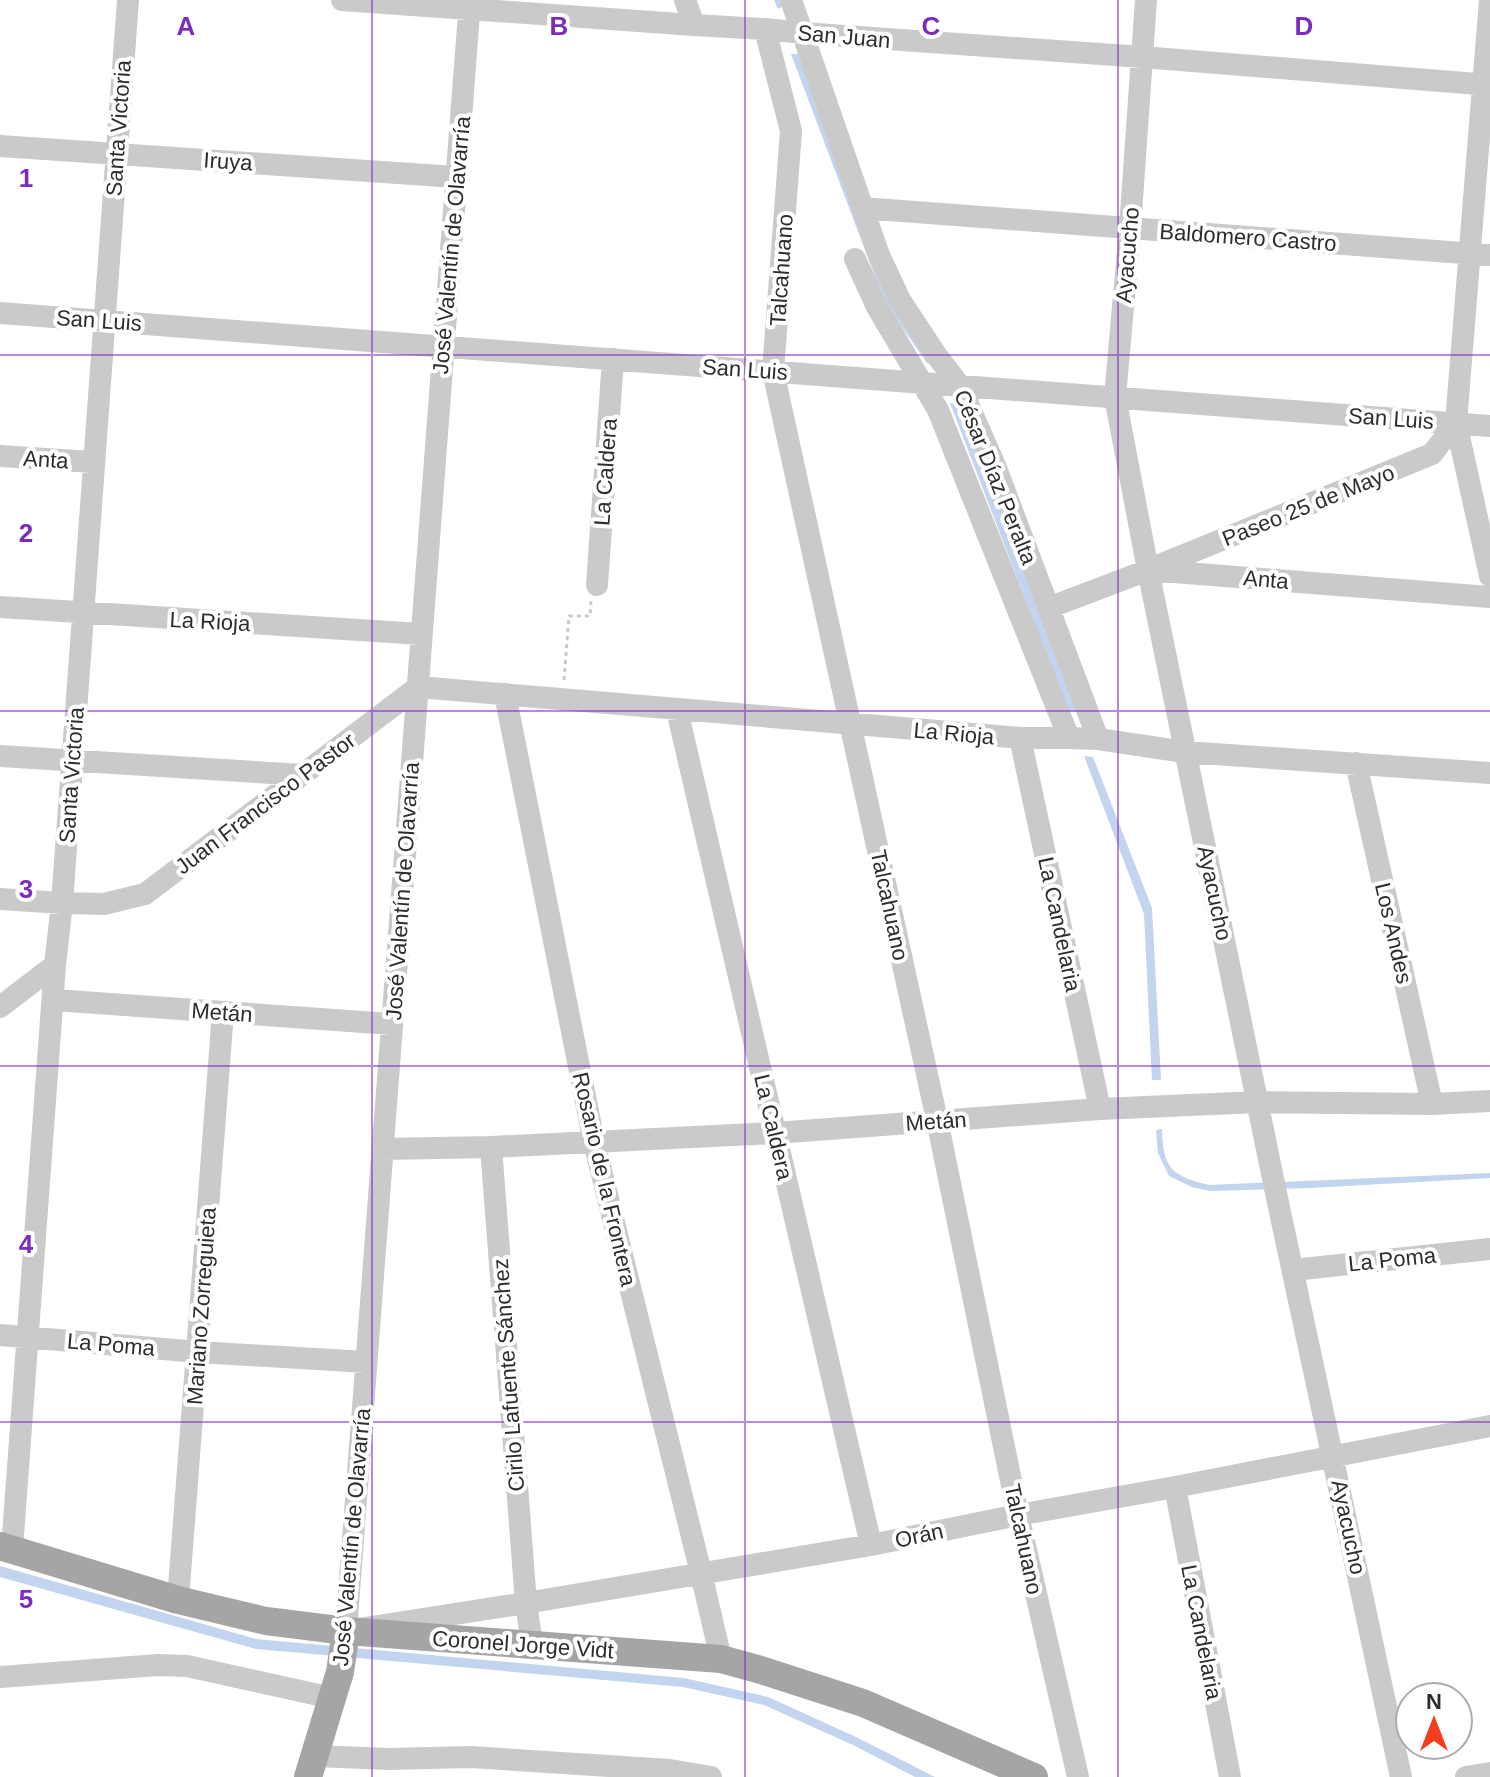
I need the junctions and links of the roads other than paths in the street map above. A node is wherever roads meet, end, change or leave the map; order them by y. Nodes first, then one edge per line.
1 (128, 0) edge
2 (342, 0) edge
3 (685, 0) edge
4 (791, 0) edge
5 (806, 0) edge
6 (1146, 0) edge
7 (1490, 0) edge
8 (470, 5) edge
9 (694, 25) junction
10 (765, 29) junction
11 (803, 33) junction
12 (1142, 57) junction
13 (1487, 84) edge
14 (0, 146) edge
15 (116, 153) junction
16 (456, 177) junction
17 (862, 208) junction
18 (1130, 228) junction
19 (1480, 254) edge
20 (855, 259) dead end
21 (0, 313) edge
22 (105, 321) junction
23 (443, 345) junction
24 (613, 359) junction
25 (773, 371) junction
26 (923, 383) junction
27 (960, 386) junction
28 (1115, 397) junction
29 (1456, 423) junction
30 (1490, 426) edge
31 (0, 456) edge
32 (92, 462) junction
33 (1148, 570) junction
34 (1490, 576) edge
35 (597, 585) road end
36 (1490, 597) edge
37 (0, 607) edge
38 (1048, 608) junction
39 (82, 614) junction
40 (421, 634) junction
41 (418, 687) junction
42 (505, 694) junction
43 (677, 710) junction
44 (850, 724) junction
45 (1020, 738) junction
46 (1069, 738) junction
47 (1098, 739) junction
48 (1185, 752) junction
49 (0, 756) edge
50 (72, 762) junction
51 (1356, 763) junction
52 (1490, 773) edge
53 (303, 775) junction
54 (0, 899) edge
55 (62, 903) junction
56 (55, 965) junction
57 (54, 1000) junction
58 (0, 1007) edge
59 (223, 1012) junction
60 (391, 1024) junction
61 (1490, 1101) edge
62 (1259, 1102) junction
63 (1432, 1104) junction
64 (1100, 1109) junction
65 (937, 1120) junction
66 (775, 1133) junction
67 (594, 1142) junction
68 (491, 1147) junction
69 (383, 1149) junction
70 (1490, 1249) edge
71 (1293, 1270) junction
72 (0, 1335) edge
73 (28, 1337) junction
74 (198, 1352) junction
75 (366, 1362) junction
76 (1490, 1426) edge
77 (1334, 1456) junction
78 (1175, 1487) junction
79 (1018, 1515) junction
80 (871, 1545) junction
81 (6, 1547) edge
82 (701, 1573) junction
83 (178, 1600) junction
84 (526, 1603) junction
85 (346, 1637) junction
86 (532, 1644) junction
87 (721, 1659) junction
88 (0, 1677) edge
89 (332, 1698) junction
90 (311, 1766) edge
91 (414, 1767) edge
92 (1490, 1773) edge
93 (711, 1777) edge
94 (1034, 1777) edge
95 (1078, 1777) edge
96 (1230, 1777) edge
97 (1401, 1777) edge
98 (1466, 1777) edge

1 - 15 street, Santa Victoria
2 - 8 street, San Juan
3 - 9 street
4 - 11 street, César Díaz Peralta
5 - 11 street
6 - 12 street, Ayacucho
7 - 13 street
8 - 9 street, San Juan
8 - 16 street, José Valentín de Olavarría
9 - 10 street, San Juan
10 - 11 street, San Juan
10 - 25 street, Talcahuano
11 - 12 street, San Juan
11 - 17 street, César Díaz Peralta
12 - 13 street, San Juan
12 - 18 street, Ayacucho
13 - 19 street
14 - 15 street, Iruya
15 - 16 street, Iruya
15 - 22 street, Santa Victoria
16 - 23 street, José Valentín de Olavarría
17 - 18 street, Baldomero Castro
17 - 27 street, César Díaz Peralta
18 - 19 street, Baldomero Castro
18 - 28 street, Ayacucho
19 - 29 street
20 - 26 street
21 - 22 street, San Luis
22 - 23 street, San Luis
22 - 32 street, Santa Victoria
23 - 24 street, San Luis
23 - 40 street, José Valentín de Olavarría
24 - 25 street, San Luis
24 - 35 street, La Caldera
25 - 26 street, San Luis
25 - 44 street, Talcahuano
26 - 27 street, San Luis
26 - 46 street
27 - 28 street, San Luis
27 - 38 street, César Díaz Peralta
28 - 29 street, San Luis
28 - 33 street, Ayacucho
29 - 30 street, San Luis
29 - 33 street, Paseo 25 de Mayo
29 - 34 street
31 - 32 street, Anta
32 - 39 street, Santa Victoria
33 - 36 street, Anta
33 - 38 street, Anta
33 - 48 street, Ayacucho
37 - 39 street, La Rioja
38 - 47 street, César Díaz Peralta
39 - 40 street, La Rioja
39 - 50 street, Santa Victoria
40 - 41 street, José Valentín de Olavarría
41 - 42 street, La Rioja
41 - 53 street, Juan Francisco Pastor
41 - 60 street, José Valentín de Olavarría
42 - 43 street, La Rioja
42 - 67 street, Rosario de la Frontera
43 - 44 street, La Rioja
43 - 66 street, La Caldera
44 - 45 street, La Rioja
44 - 65 street, Talcahuano
45 - 46 street, La Rioja
45 - 64 street, La Candelaria
46 - 47 street, La Rioja
47 - 48 street, La Rioja
48 - 51 street, La Rioja
48 - 62 street, Ayacucho
49 - 50 street
50 - 53 street
50 - 55 street, Santa Victoria
51 - 52 street, La Rioja
51 - 63 street, Los Andes
53 - 55 street, Juan Francisco Pastor
54 - 55 street, Juan Francisco Pastor
55 - 56 street, Santa Victoria
56 - 57 street, Santa Victoria
56 - 58 street
57 - 59 street, Metán
57 - 73 street, Santa Victoria
59 - 60 street, Metán
59 - 74 street, Mariano Zorreguieta
60 - 69 street, José Valentín de Olavarría
61 - 63 street, Metán
62 - 63 street, Metán
62 - 64 street, Metán
62 - 71 street, Ayacucho
64 - 65 street, Metán
65 - 66 street, Metán
65 - 79 street, Talcahuano
66 - 67 street, Metán
66 - 80 street, La Caldera
67 - 68 street, Metán
67 - 82 street, Rosario de la Frontera
68 - 69 street, Metán
68 - 84 street, Cirilo Lafuente Sánchez
69 - 75 street, José Valentín de Olavarría
70 - 71 street, La Poma
71 - 77 street, Ayacucho
72 - 73 street, La Poma
73 - 74 street, La Poma
73 - 81 street, Santa Victoria
74 - 75 street, La Poma
74 - 83 street, Mariano Zorreguieta
75 - 85 street, José Valentín de Olavarría
76 - 77 street, Orán
77 - 78 street, Orán
77 - 97 street, Ayacucho
78 - 79 street, Orán
78 - 96 street, La Candelaria
79 - 80 street, Orán
79 - 95 street, Talcahuano
80 - 82 street, Orán
81 - 83 main road, Coronel Jorge Vidt
82 - 84 street, Orán
82 - 87 street, Rosario de la Frontera
83 - 85 main road, Coronel Jorge Vidt
84 - 85 street, Orán
84 - 86 street, Cirilo Lafuente Sánchez
85 - 86 main road, Coronel Jorge Vidt
85 - 89 main road, José Valentín de Olavarría
86 - 87 main road, Coronel Jorge Vidt
87 - 94 main road, Coronel Jorge Vidt
88 - 89 street
89 - 90 main road, José Valentín de Olavarría
90 - 91 street
91 - 93 street
92 - 98 street

